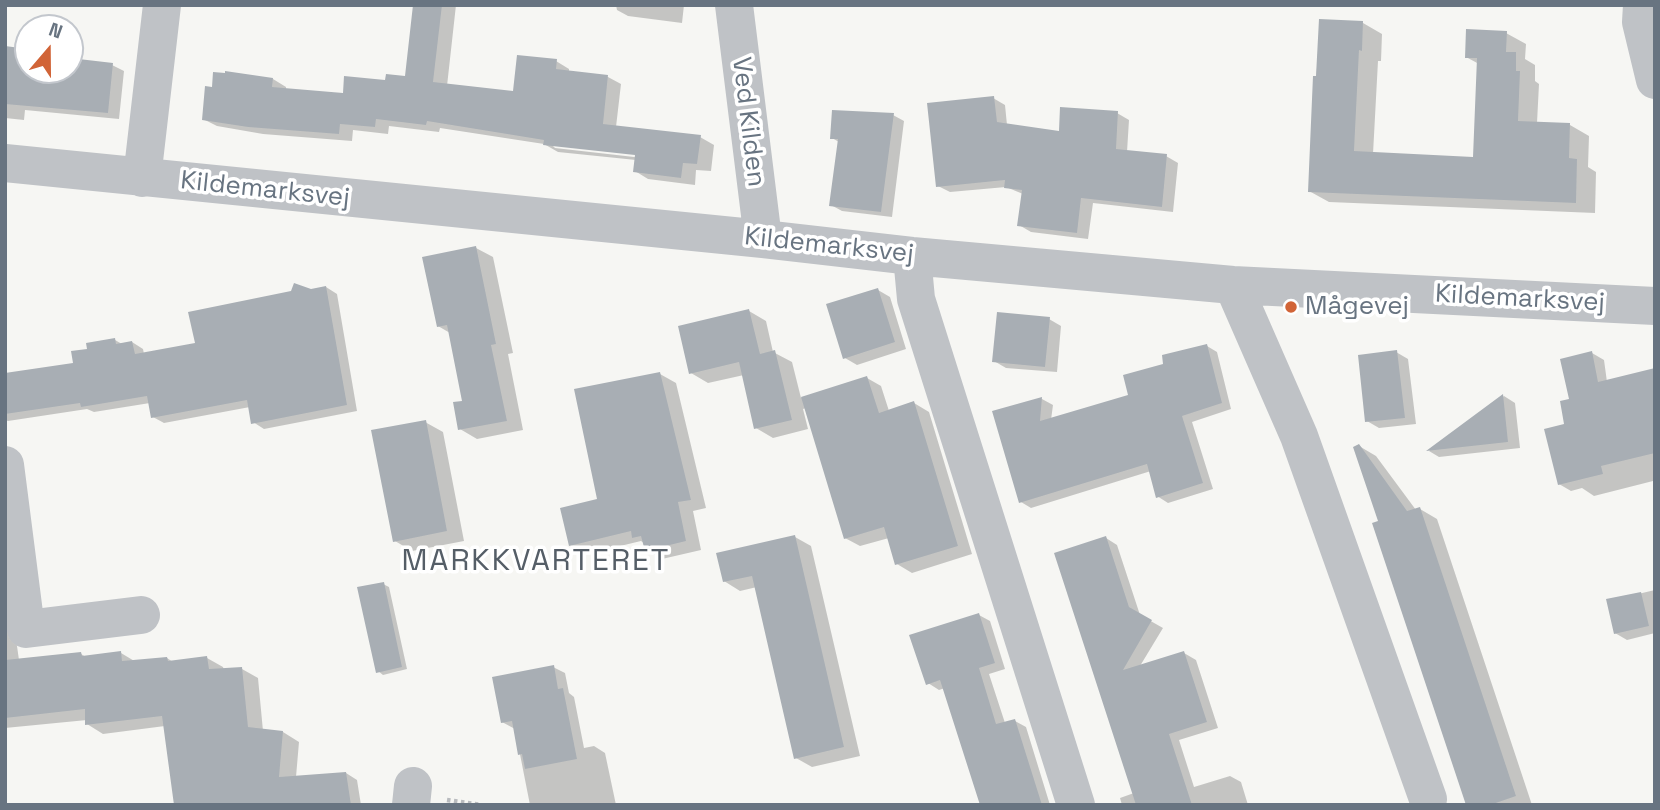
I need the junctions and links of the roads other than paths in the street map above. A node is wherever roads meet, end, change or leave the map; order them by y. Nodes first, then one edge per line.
1 (162, 5) edge
2 (734, 5) edge
3 (1642, 5) edge
4 (1655, 80) edge
5 (5, 163) edge
6 (142, 178) junction
7 (762, 239) junction
8 (912, 256) junction
9 (1233, 285) junction
10 (1655, 306) edge
11 (5, 465) edge
12 (141, 615) dead end
13 (1428, 799) dead end
14 (1076, 805) edge

1 - 6 street
2 - 7 street, Ved Kilden
3 - 4 street
5 - 6 street, Kildemarksvej
6 - 7 street, Kildemarksvej
7 - 8 street, Kildemarksvej
8 - 9 street, Kildemarksvej
8 - 14 street
9 - 10 street, Kildemarksvej
9 - 13 street
11 - 12 street

